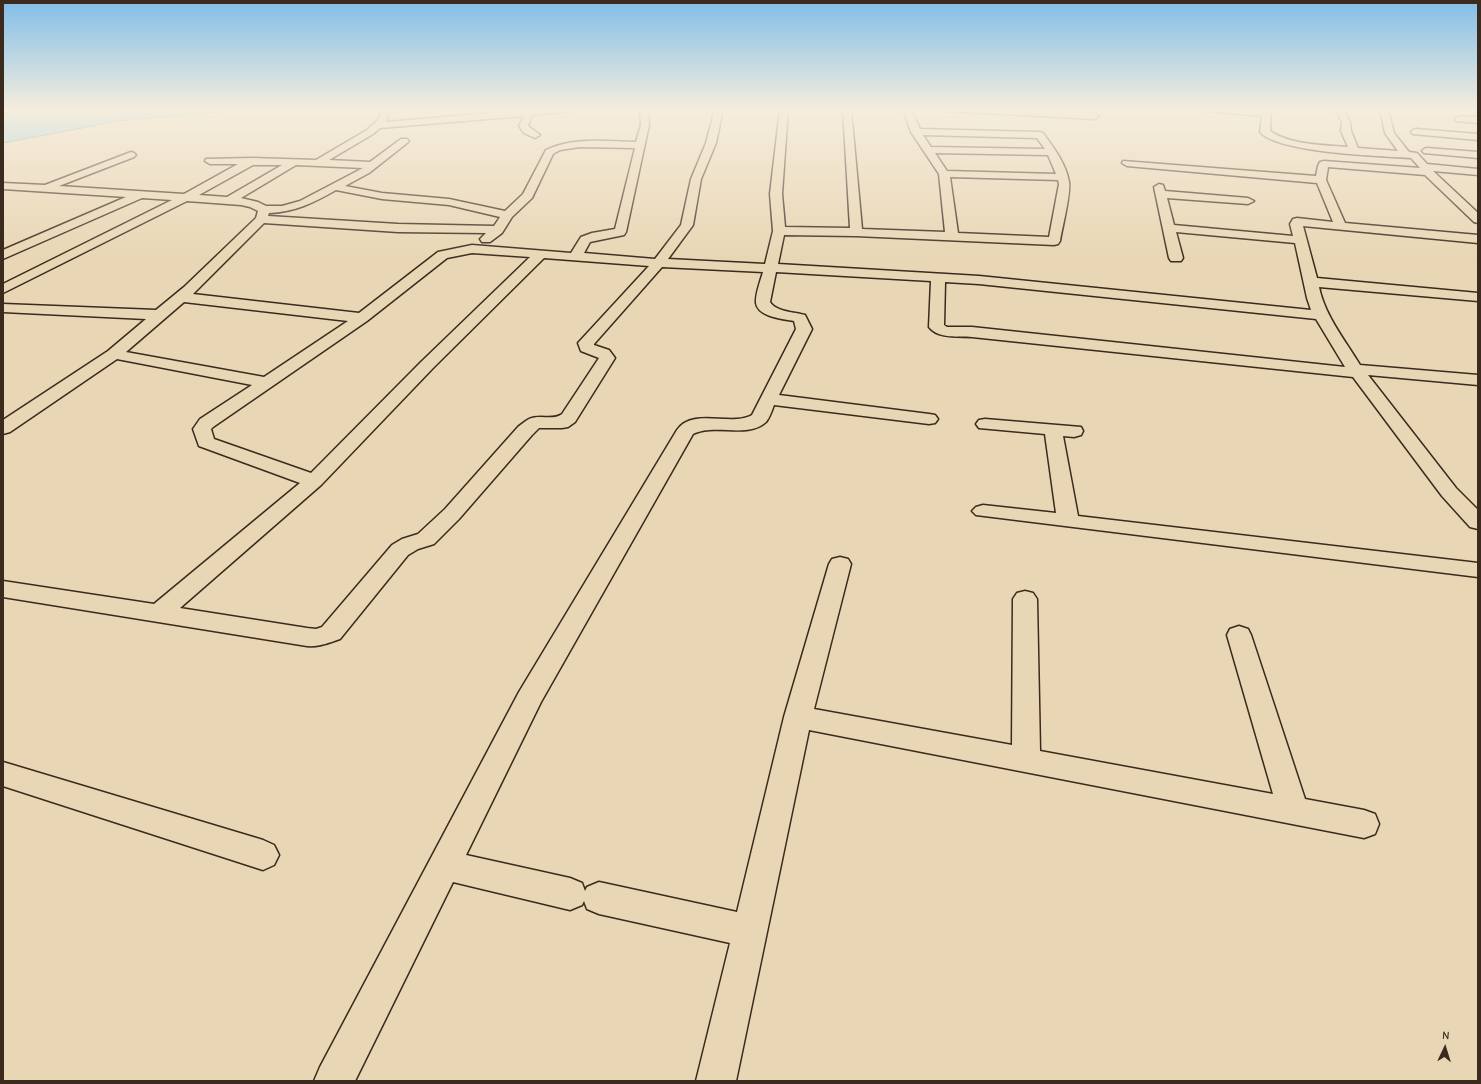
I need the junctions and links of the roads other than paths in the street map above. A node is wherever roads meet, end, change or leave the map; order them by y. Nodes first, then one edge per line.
1 (119, 160) edge
2 (324, 160) edge
3 (379, 160) edge
4 (545, 160) edge
5 (637, 160) edge
6 (704, 160) edge
7 (779, 160) edge
8 (851, 160) edge
9 (934, 160) edge
10 (1055, 160) edge
11 (1323, 160) edge
12 (1418, 160) edge
13 (210, 161) dead end
14 (252, 161) junction
15 (294, 162) junction
16 (318, 163) junction
17 (1127, 163) dead end
18 (1324, 164) junction
19 (372, 165) junction
20 (1426, 170) junction
21 (1478, 172) edge
22 (944, 174) junction
23 (1062, 177) junction
24 (1320, 180) junction
25 (3, 186) edge
26 (335, 187) junction
27 (16, 188) junction
28 (41, 189) junction
29 (3, 192) edge
30 (142, 194) junction
31 (186, 197) junction
32 (228, 201) junction
33 (1248, 201) dead end
34 (262, 215) junction
35 (508, 215) junction
36 (1478, 219) edge
37 (1340, 226) junction
38 (1169, 228) junction
39 (498, 230) junction
40 (779, 231) junction
41 (856, 232) junction
42 (952, 237) junction
43 (1478, 239) edge
44 (1300, 240) junction
45 (472, 249) junction
46 (3, 255) edge
47 (540, 255) junction
48 (575, 257) junction
49 (1176, 258) dead end
50 (659, 263) junction
51 (771, 268) junction
52 (938, 277) junction
53 (1311, 282) junction
54 (3, 290) edge
55 (182, 297) junction
56 (1478, 297) edge
57 (3, 308) edge
58 (160, 315) junction
59 (1321, 315) junction
60 (362, 318) junction
61 (114, 354) junction
62 (1357, 371) junction
63 (1478, 380) edge
64 (267, 383) junction
65 (768, 399) junction
66 (929, 418) dead end
67 (985, 424) dead end
68 (3, 428) edge
69 (1054, 430) junction
70 (1074, 431) dead end
71 (314, 481) junction
72 (983, 511) dead end
73 (1068, 521) junction
74 (1478, 522) edge
75 (840, 564) dead end
76 (1478, 570) edge
77 (3, 589) edge
78 (1025, 599) dead end
79 (159, 613) junction
80 (1239, 635) dead end
81 (798, 717) junction
82 (1026, 760) junction
83 (3, 774) edge
84 (1294, 811) junction
85 (1364, 824) dead end
86 (263, 855) dead end
87 (444, 865) junction
88 (750, 931) junction
89 (334, 1081) edge
90 (716, 1081) edge

1 - 28 street
2 - 16 street
3 - 19 street
4 - 35 street
5 - 48 street
6 - 50 street
7 - 40 street
8 - 41 street
9 - 22 street
10 - 23 street
11 - 18 street
12 - 20 street
13 - 14 street
14 - 15 street
14 - 31 street
15 - 16 street
15 - 32 street
16 - 19 street
17 - 24 street
18 - 20 street
18 - 24 street
19 - 26 street
20 - 21 street
20 - 36 street
22 - 23 street
22 - 42 street
23 - 42 street
24 - 37 street
25 - 27 street
26 - 34 street
26 - 35 street
27 - 28 street
27 - 29 street
28 - 30 street
30 - 31 street
30 - 46 street
31 - 32 street
31 - 54 street
32 - 34 street
33 - 38 street
34 - 39 street
34 - 55 street
35 - 39 street
37 - 43 street
37 - 44 street
38 - 44 street
38 - 49 street
39 - 45 street
40 - 41 street
40 - 51 street
41 - 42 street
44 - 53 street
45 - 47 street
45 - 60 street
47 - 48 street
47 - 71 street
48 - 50 street
50 - 51 street
50 - 79 street
51 - 52 street
51 - 65 street
52 - 59 street
52 - 62 street
53 - 56 street
53 - 59 street
55 - 58 street
55 - 60 street
57 - 58 street
58 - 61 street
59 - 62 street
60 - 64 street
61 - 64 street
61 - 68 street
62 - 63 street
62 - 74 street
64 - 71 street
65 - 66 street
65 - 87 street
67 - 69 street
69 - 70 street
69 - 73 street
71 - 79 street
72 - 73 street
73 - 76 street
75 - 81 street
77 - 79 street
78 - 82 street
80 - 84 street
81 - 82 street
81 - 88 street
82 - 84 street
83 - 86 street
84 - 85 street
87 - 88 street
87 - 89 street
88 - 90 street

